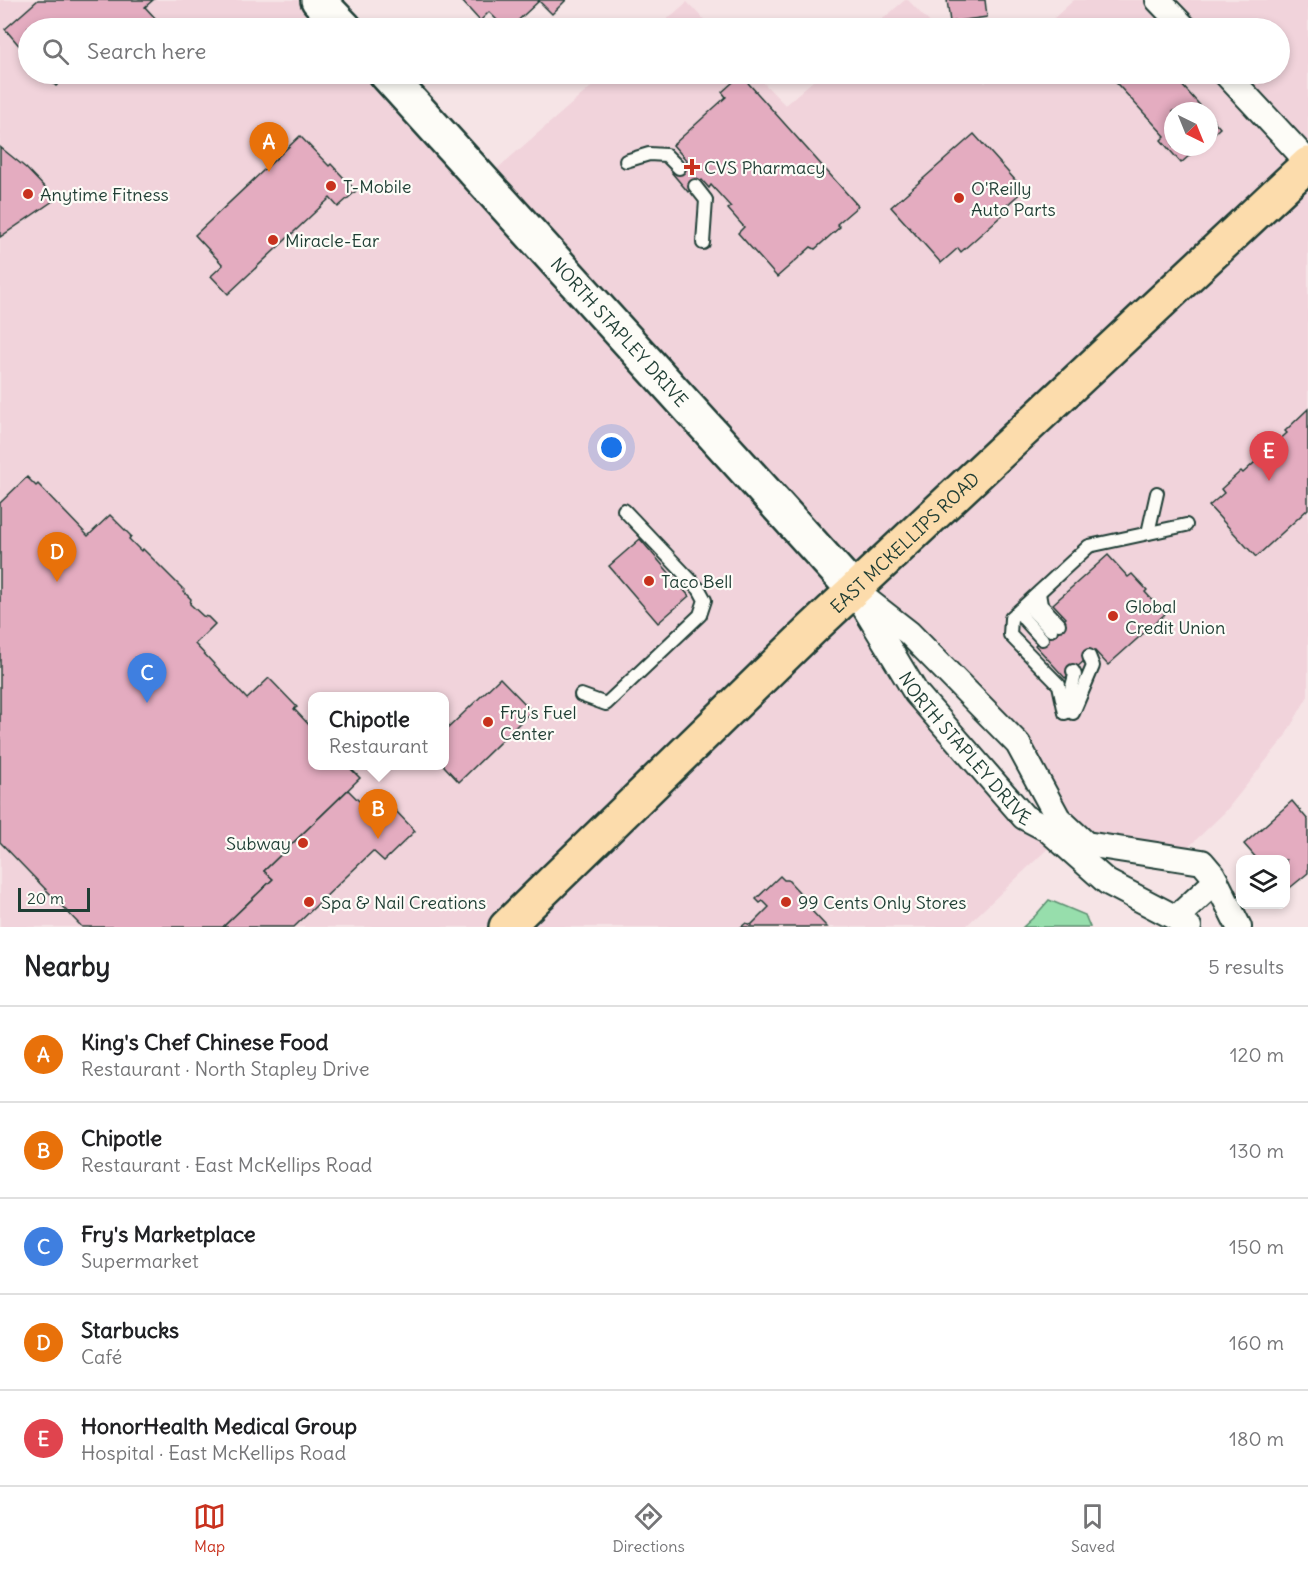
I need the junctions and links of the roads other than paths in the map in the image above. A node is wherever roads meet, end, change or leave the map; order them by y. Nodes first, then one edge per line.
1 (318, 0) edge
2 (1158, 0) edge
3 (335, 18) edge
4 (1175, 18) edge
5 (395, 84) edge
6 (1235, 84) edge
7 (626, 161) dead end
8 (1308, 163) edge
9 (679, 168) dead end
10 (694, 186) dead end
11 (704, 243) dead end
12 (1158, 493) dead end
13 (624, 510) dead end
14 (1186, 525) dead end
15 (1148, 534) junction
16 (854, 590) junction
17 (1034, 597) junction
18 (1020, 610) junction
19 (581, 695) dead end
20 (1069, 713) junction
21 (1122, 850) junction
22 (1105, 880) junction
23 (1216, 881) junction
24 (1183, 923) edge
25 (506, 927) edge
26 (1239, 927) edge

1 - 3 main road
2 - 4 street
5 - 16 main road, NORTH STAPLEY DRIVE
6 - 8 street
7 - 9 lane
8 - 16 main road, EAST MCKELLIPS ROAD
10 - 11 lane
12 - 15 lane
13 - 19 lane
14 - 15 lane
15 - 17 lane
16 - 21 street, NORTH STAPLEY DRIVE
16 - 22 street, NORTH STAPLEY DRIVE
16 - 25 main road, EAST MCKELLIPS ROAD
17 - 18 lane
17 - 18 lane
18 - 20 lane
20 - 20 lane
21 - 22 street
21 - 23 street, NORTH STAPLEY DRIVE
22 - 24 street, NORTH STAPLEY DRIVE
23 - 24 street, NORTH STAPLEY DRIVE
23 - 26 street, NORTH STAPLEY DRIVE

